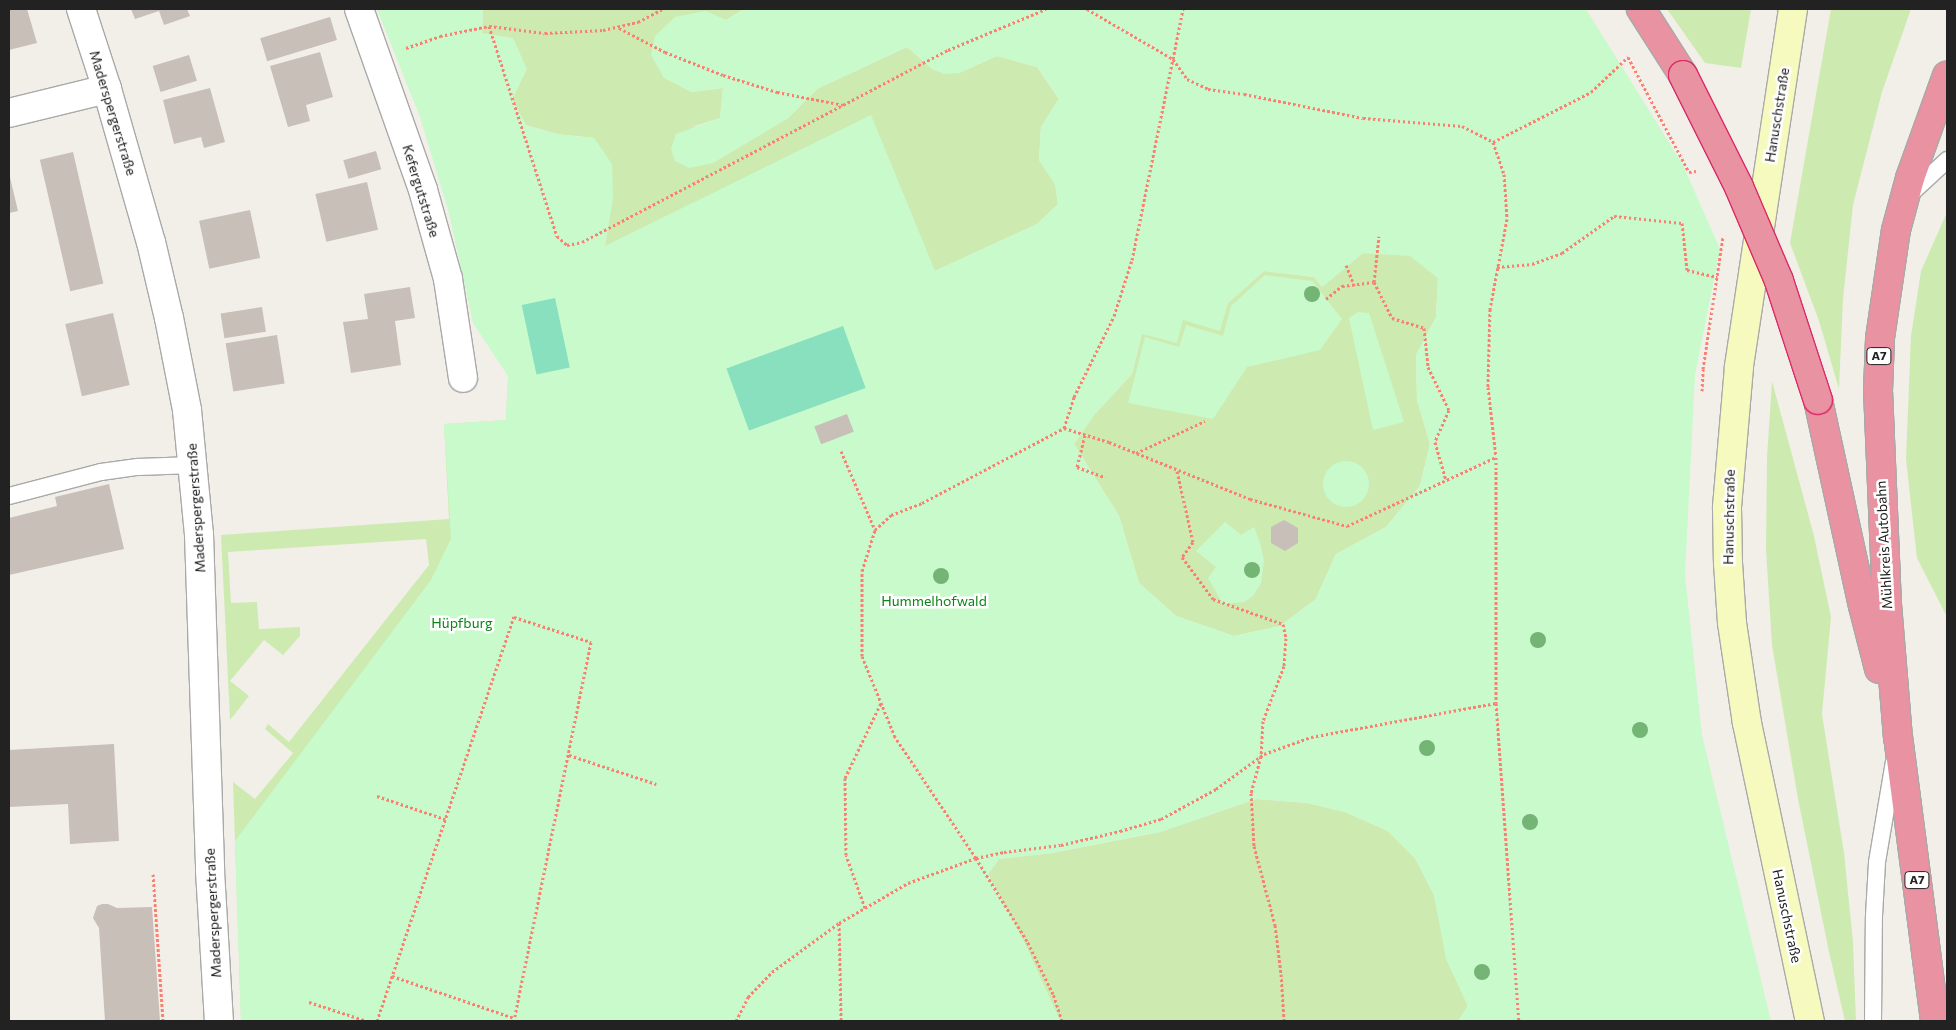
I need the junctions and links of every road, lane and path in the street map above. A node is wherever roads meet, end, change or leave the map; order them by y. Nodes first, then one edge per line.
1 (81, 9) edge
2 (359, 9) edge
3 (662, 9) edge
4 (1046, 9) edge
5 (1087, 9) edge
6 (1183, 9) edge
7 (1641, 9) edge
8 (1794, 9) edge
9 (489, 26) junction
10 (618, 28) junction
11 (377, 58) junction
12 (1173, 59) junction
13 (1947, 75) edge
14 (107, 89) junction
15 (844, 105) junction
16 (9, 113) edge
17 (1663, 124) dead end
18 (1493, 142) junction
19 (1947, 160) edge
20 (1903, 201) junction
21 (1380, 236) dead end
22 (1346, 265) dead end
23 (1497, 267) junction
24 (1717, 277) dead end
25 (1374, 282) junction
26 (1354, 285) junction
27 (1326, 299) dead end
28 (463, 378) dead end
29 (1205, 420) dead end
30 (1064, 428) junction
31 (1085, 435) junction
32 (840, 451) dead end
33 (1135, 453) junction
34 (1496, 457) junction
35 (194, 465) junction
36 (1177, 471) junction
37 (1105, 476) dead end
38 (1446, 480) junction
39 (9, 496) edge
40 (875, 530) junction
41 (881, 703) junction
42 (1496, 703) junction
43 (1898, 738) junction
44 (568, 755) junction
45 (1261, 756) junction
46 (656, 784) dead end
47 (378, 796) dead end
48 (444, 819) junction
49 (976, 858) junction
50 (153, 874) dead end
51 (865, 908) junction
52 (839, 923) junction
53 (392, 976) junction
54 (308, 1002) dead end
55 (514, 1020) edge
56 (163, 1021) edge
57 (218, 1021) edge
58 (367, 1021) edge
59 (377, 1021) edge
60 (736, 1021) edge
61 (841, 1021) edge
62 (1062, 1021) edge
63 (1284, 1021) edge
64 (1519, 1021) edge
65 (1810, 1021) edge
66 (1873, 1021) edge
67 (1935, 1021) edge

1 - 14 street, Maderspergerstraße
2 - 11 street, Kefergutstraße
3 - 10 path
4 - 15 path
5 - 12 path
6 - 12 path
7 - 43 highway, bridge
8 - 65 street, Hanuschstraße
9 - 10 path
9 - 11 path
9 - 15 path
10 - 15 path
11 - 28 street, Kefergutstraße
12 - 18 path
12 - 30 path
13 - 20 highway, Mühlkreis Autobahn / A7
14 - 16 street
14 - 35 street, Maderspergerstraße
17 - 18 path
18 - 23 path
19 - 20 lane
20 - 43 highway, Mühlkreis Autobahn / A7
21 - 25 path
22 - 26 path
23 - 24 path
23 - 34 path
25 - 26 path
25 - 38 path
26 - 27 path
29 - 33 path
30 - 31 path
30 - 40 path
31 - 33 path
31 - 37 path
32 - 40 path
33 - 36 path
34 - 38 path
34 - 42 path
35 - 39 lane
35 - 57 street, Maderspergerstraße
36 - 38 path
36 - 45 path
40 - 41 path
41 - 49 path
41 - 51 path
42 - 45 path
42 - 64 path
43 - 66 lane
43 - 67 highway, Mühlkreis Autobahn / A7
44 - 46 path
44 - 48 path
44 - 55 path
45 - 49 path
45 - 63 path
47 - 48 path
48 - 53 path
49 - 51 path
49 - 62 path
50 - 56 path
51 - 52 path
52 - 60 path
52 - 61 path
53 - 55 path
53 - 59 path
54 - 58 path

